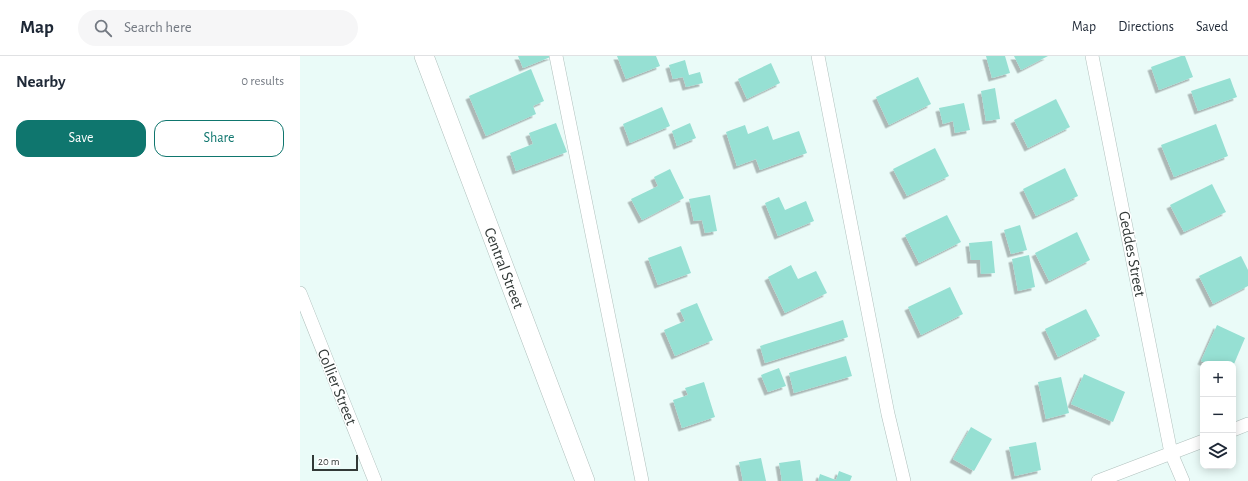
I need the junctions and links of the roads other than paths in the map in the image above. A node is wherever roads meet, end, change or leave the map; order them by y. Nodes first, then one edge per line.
1 (424, 56) edge
2 (556, 56) edge
3 (818, 56) edge
4 (1092, 56) edge
5 (300, 292) edge
6 (1248, 424) edge
7 (1236, 429) edge
8 (1200, 442) edge
9 (1171, 453) junction
10 (375, 481) edge
11 (585, 481) edge
12 (642, 481) edge
13 (904, 481) edge
14 (1098, 481) edge
15 (1183, 481) edge

1 - 11 main road, Central Street
2 - 12 street
3 - 13 street
4 - 9 street, Geddes Street
5 - 10 street, Collier Street
6 - 7 street
8 - 9 street
9 - 14 street
9 - 15 street, Geddes Street

